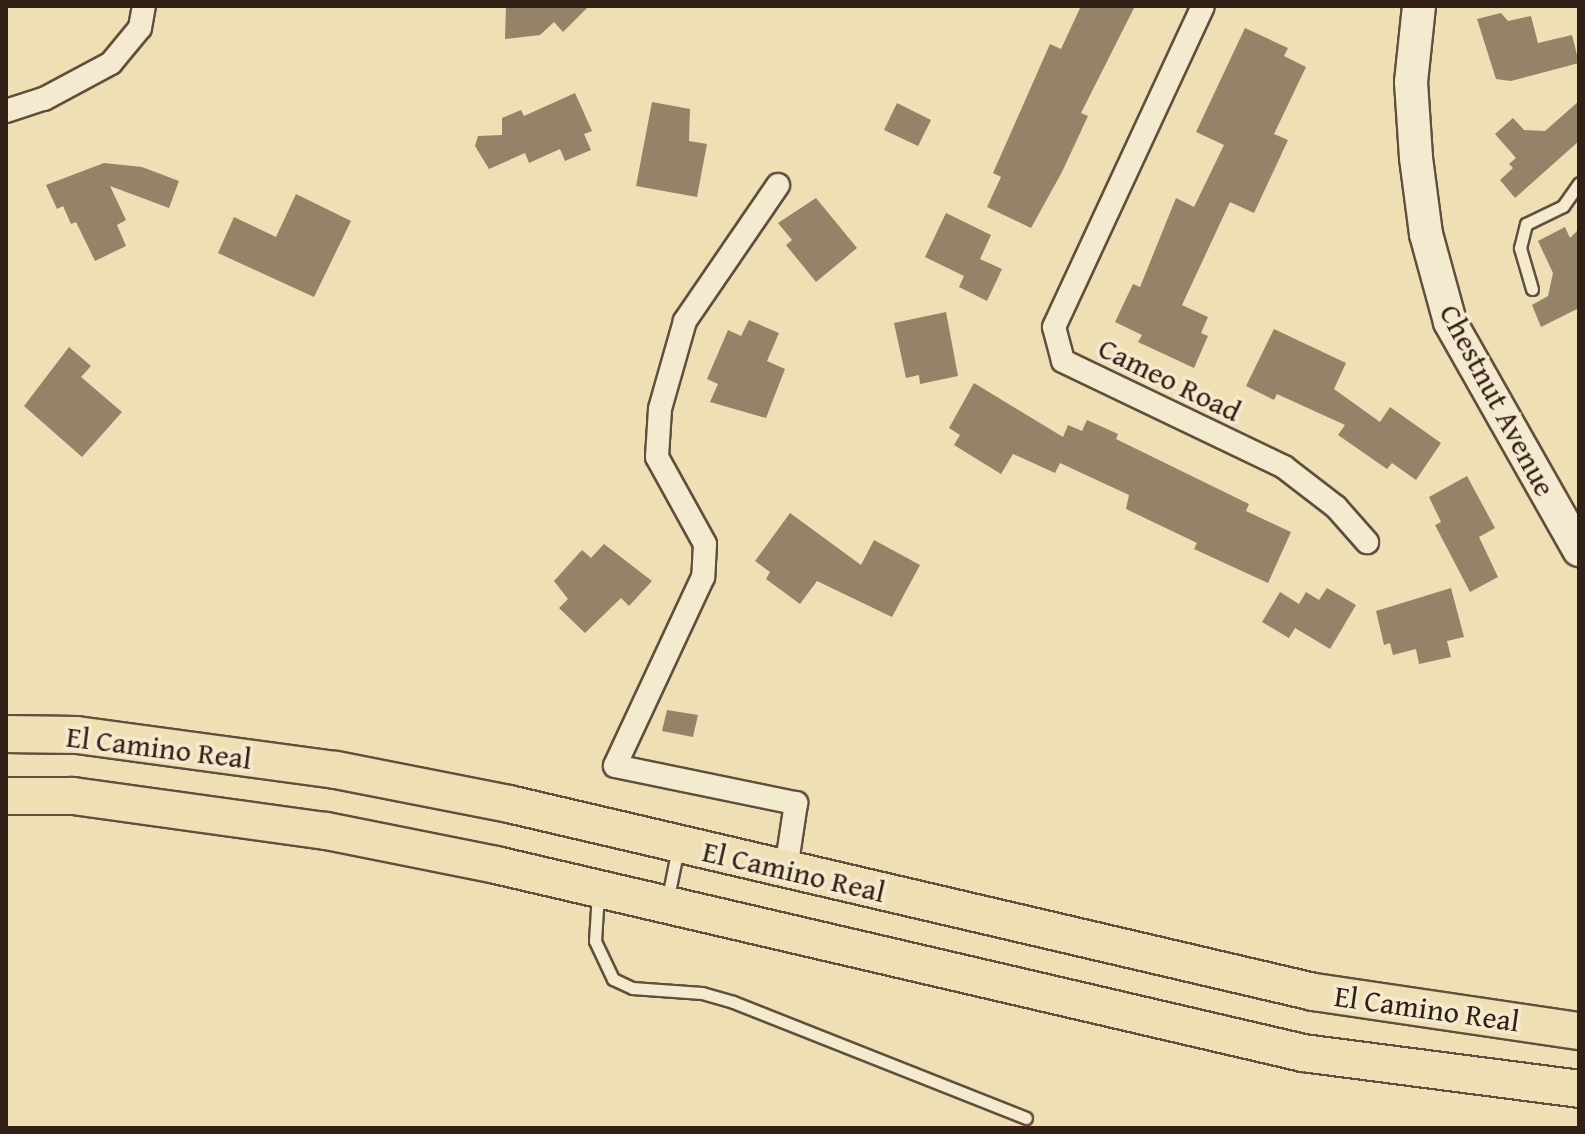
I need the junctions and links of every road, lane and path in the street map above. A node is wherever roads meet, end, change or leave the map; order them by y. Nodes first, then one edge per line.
1 (144, 6) edge
2 (1203, 6) edge
3 (1419, 6) edge
4 (6, 111) edge
5 (1579, 183) edge
6 (778, 185) dead end
7 (1532, 289) dead end
8 (1367, 542) dead end
9 (1579, 550) edge
10 (6, 734) edge
11 (6, 796) edge
12 (679, 844) junction
13 (786, 869) junction
14 (599, 889) junction
15 (667, 905) junction
16 (1579, 1031) edge
17 (1579, 1089) edge
18 (1026, 1118) dead end

1 - 4 street
2 - 8 street, Cameo Road
3 - 9 main road, Chestnut Avenue
5 - 7 lane
6 - 13 street
10 - 12 main road, El Camino Real
11 - 14 main road, El Camino Real
12 - 13 main road, El Camino Real
12 - 15 lane
13 - 16 main road, El Camino Real
14 - 15 main road, El Camino Real
14 - 18 lane
15 - 17 main road, El Camino Real

